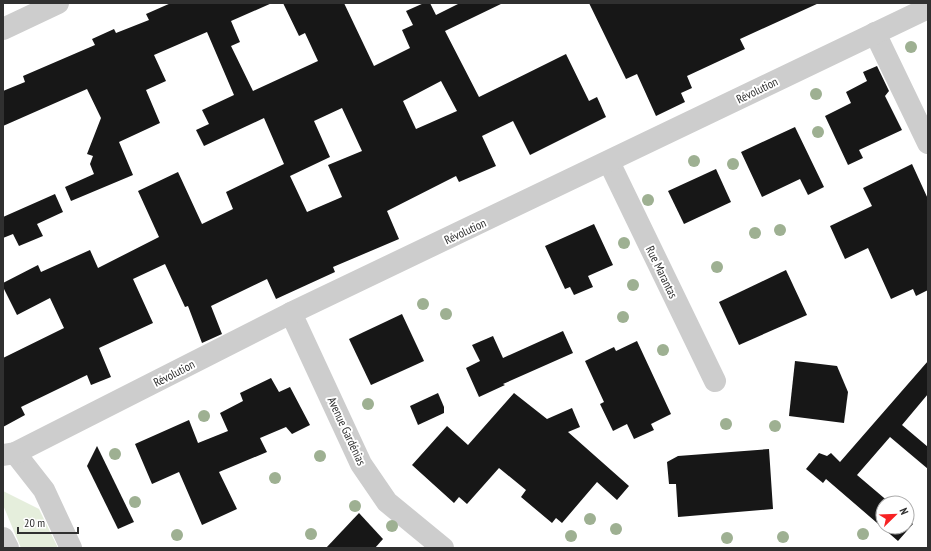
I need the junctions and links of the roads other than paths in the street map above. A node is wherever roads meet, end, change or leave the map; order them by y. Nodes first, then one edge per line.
1 (58, 3) edge
2 (928, 8) edge
3 (3, 28) edge
4 (875, 33) junction
5 (928, 143) edge
6 (609, 162) junction
7 (291, 314) junction
8 (715, 381) dead end
9 (9, 454) edge
10 (3, 538) edge
11 (8, 548) edge
12 (71, 548) edge
13 (443, 548) edge

1 - 3 street
2 - 4 street, Révolution
4 - 5 street
4 - 6 street, Révolution
6 - 7 street, Révolution
6 - 8 street, Rue Marantas
7 - 9 street, Révolution
7 - 13 street, Avenue Gardénias
9 - 12 street
10 - 11 street

